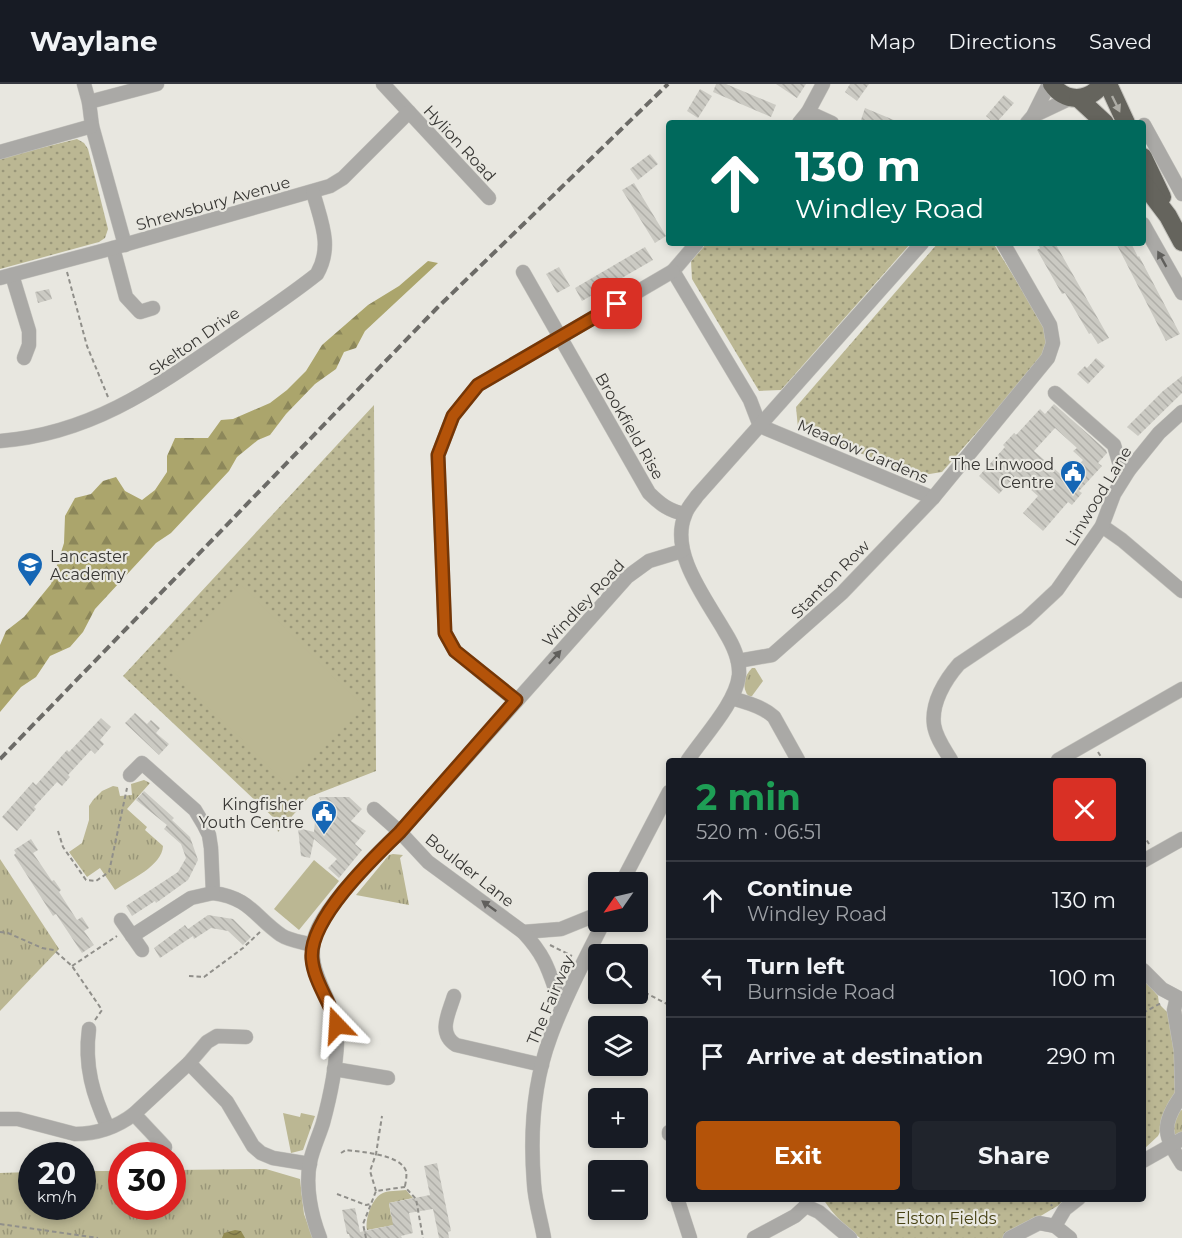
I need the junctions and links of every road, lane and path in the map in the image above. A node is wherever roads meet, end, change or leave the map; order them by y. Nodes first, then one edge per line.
1 (84, 84) edge
2 (158, 84) edge
3 (383, 84) edge
4 (824, 84) edge
5 (1051, 84) edge
6 (1102, 84) edge
7 (1108, 84) edge
8 (1075, 98) junction
9 (89, 102) junction
10 (409, 112) junction
11 (808, 112) junction
12 (801, 120) edge
13 (825, 120) edge
14 (1030, 120) edge
15 (1101, 120) edge
16 (1125, 120) edge
17 (92, 126) junction
18 (1148, 151) edge
19 (0, 152) edge
20 (1146, 188) edge
21 (313, 192) junction
22 (1182, 194) edge
23 (489, 198) dead end
24 (1168, 216) junction
25 (1146, 229) edge
26 (1182, 242) edge
27 (694, 246) edge
28 (919, 246) edge
29 (1005, 246) edge
30 (119, 247) junction
31 (63, 260) junction
32 (673, 271) junction
33 (523, 272) dead end
34 (6, 276) edge
35 (1182, 293) edge
36 (153, 308) dead end
37 (560, 337) junction
38 (24, 358) dead end
39 (1055, 393) dead end
40 (114, 410) junction
41 (1182, 412) edge
42 (760, 426) junction
43 (0, 441) edge
44 (1129, 470) junction
45 (933, 498) junction
46 (685, 514) junction
47 (1102, 526) junction
48 (682, 551) junction
49 (1182, 591) edge
50 (738, 661) junction
51 (1182, 689) edge
52 (732, 698) junction
53 (516, 700) junction
54 (689, 758) edge
55 (797, 758) edge
56 (950, 758) edge
57 (1061, 758) edge
58 (130, 775) joint
59 (666, 798) edge
60 (374, 809) dead end
61 (58, 831) dead end
62 (400, 832) junction
63 (1182, 839) edge
64 (1146, 859) edge
65 (627, 872) edge
66 (213, 893) junction
67 (588, 918) edge
68 (269, 924) junction
69 (127, 928) junction
70 (0, 932) edge
71 (523, 932) junction
72 (599, 932) edge
73 (543, 942) dead end
74 (313, 945) junction
75 (141, 950) dead end
76 (584, 962) junction
77 (72, 966) junction
78 (1146, 973) edge
79 (189, 976) dead end
80 (648, 994) edge
81 (1178, 994) edge
82 (454, 996) dead end
83 (666, 1003) edge
84 (562, 1008) junction
85 (1146, 1011) edge
86 (89, 1029) joint
87 (246, 1037) dead end
88 (189, 1063) junction
89 (542, 1065) junction
90 (334, 1069) junction
91 (388, 1078) dead end
92 (1182, 1094) edge
93 (134, 1114) junction
94 (382, 1116) dead end
95 (0, 1119) edge
96 (108, 1128) junction
97 (160, 1142) edge
98 (1176, 1142) edge
99 (340, 1153) dead end
100 (376, 1154) junction
101 (1146, 1159) edge
102 (310, 1164) junction
103 (1182, 1164) edge
104 (405, 1187) junction
105 (376, 1191) junction
106 (337, 1194) dead end
107 (678, 1202) edge
108 (806, 1202) edge
109 (1074, 1202) edge
110 (371, 1204) junction
111 (0, 1224) edge
112 (1055, 1226) junction
113 (98, 1238) edge
114 (320, 1238) edge
115 (366, 1238) edge
116 (423, 1238) edge
117 (544, 1238) edge
118 (690, 1238) edge
119 (754, 1238) edge
120 (850, 1238) edge
121 (1010, 1238) edge
122 (1070, 1238) edge

1 - 9 street
2 - 9 street
3 - 10 street, Hylion Road
4 - 11 street
5 - 8 highway
5 - 14 street
6 - 8 highway
7 -> 16 highway
8 - 14 street
8 - 15 highway
9 - 17 street
10 - 21 street, Shrewsbury Avenue
10 - 23 street, Hylion Road
11 - 12 street
11 - 13 street
17 - 19 street
17 - 30 street
18 - 22 street
18 - 24 highway
20 - 24 highway
21 - 30 street, Shrewsbury Avenue
21 - 40 street, Skelton Drive
24 - 26 highway
35 -> 25 street
27 - 32 street
28 - 42 street
29 - 45 street, Meadow Gardens
30 - 31 street, Shrewsbury Avenue
30 - 36 street
31 - 34 street, Shrewsbury Avenue
31 - 40 path
32 - 37 street
32 - 42 street
33 - 37 street, Brookfield Rise
34 - 38 street
37 - 46 street, Brookfield Rise
37 - 53 street
39 - 44 street
40 - 43 street, Skelton Drive
41 - 44 street, Linwood Lane
42 - 45 street, Meadow Gardens
42 - 46 street
44 - 47 street, Linwood Lane
45 - 50 street, Stanton Row
46 - 48 street
47 - 49 street
47 - 56 street, Linwood Lane
48 - 50 street
53 -> 48 street, Windley Road
50 - 52 street
51 - 57 street
52 - 54 street
52 - 55 street
53 - 62 street, Windley Road
58 - 61 path
58 - 66 street
59 - 65 street
60 - 62 street, Boulder Lane
71 -> 62 street, Boulder Lane
62 - 74 street, Windley Road
63 - 64 street
66 - 68 street
66 - 69 street
67 - 71 street
68 - 74 street
68 - 79 path
69 - 75 street
69 - 77 path
70 - 77 path
71 - 84 street, Boulder Lane
72 - 76 street, The Fairway
73 - 76 path
74 - 90 street
76 - 84 street, The Fairway
77 - 86 path
78 - 81 street
80 - 83 path
81 - 85 path
81 - 92 street
82 - 89 street
84 - 89 street, The Fairway
86 - 96 street
87 - 88 street
88 - 93 street
88 - 102 street
89 - 117 street, The Fairway
90 - 91 street
90 - 102 street
92 - 98 street
93 - 96 street
93 - 97 street
94 - 100 path
95 - 96 street
98 - 101 street
98 - 103 street
99 - 100 path
100 - 104 path
100 - 105 path
102 - 114 street
104 - 105 path
104 - 116 path
105 - 110 path
106 - 110 path
107 - 118 street
108 - 119 street
108 - 120 street
109 - 112 street
110 - 115 path
111 - 113 path
112 - 121 street
112 - 122 street

